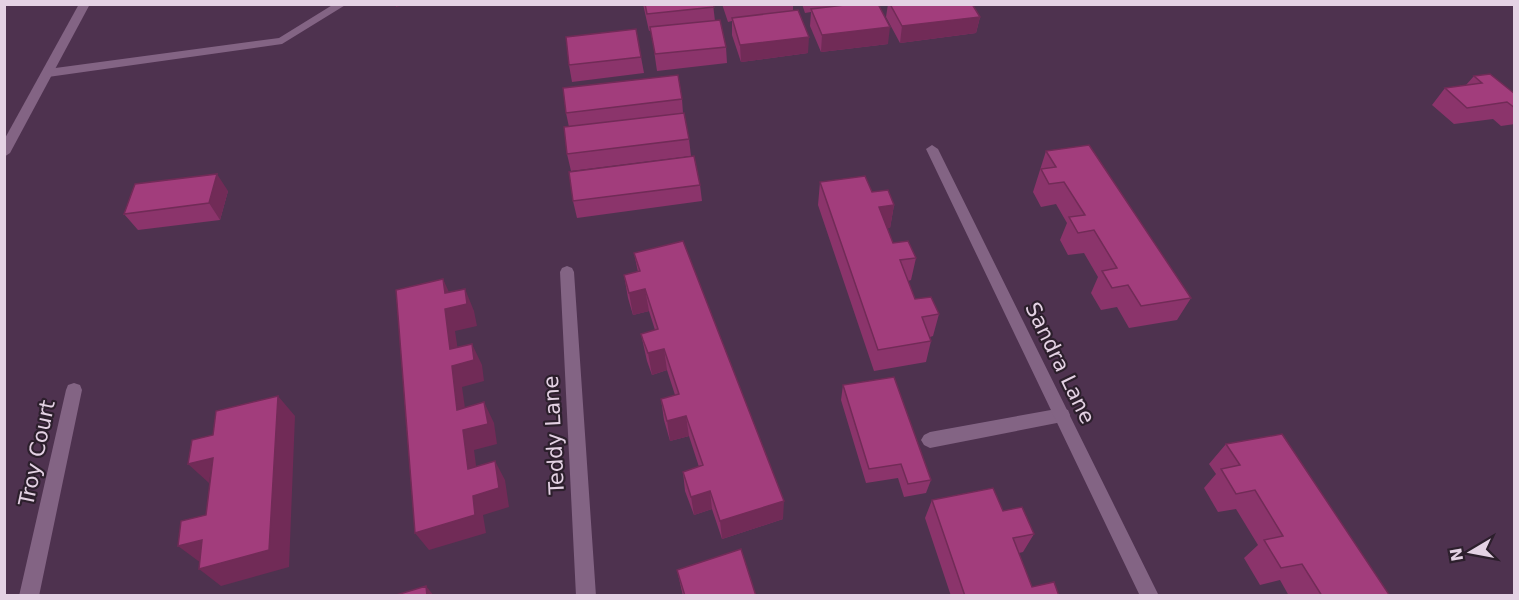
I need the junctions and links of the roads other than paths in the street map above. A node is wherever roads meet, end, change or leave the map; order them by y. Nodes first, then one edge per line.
1 (85, 4) edge
2 (342, 4) edge
3 (48, 73) junction
4 (932, 149) dead end
5 (4, 153) edge
6 (567, 272) dead end
7 (74, 390) dead end
8 (1062, 415) junction
9 (930, 440) dead end
10 (29, 596) edge
11 (586, 596) edge
12 (1150, 596) edge

1 - 3 street
2 - 3 street
3 - 5 street
4 - 8 street, Sandra Lane
6 - 11 street, Teddy Lane
7 - 10 street, Troy Court
8 - 9 street
8 - 12 street, Sandra Lane

